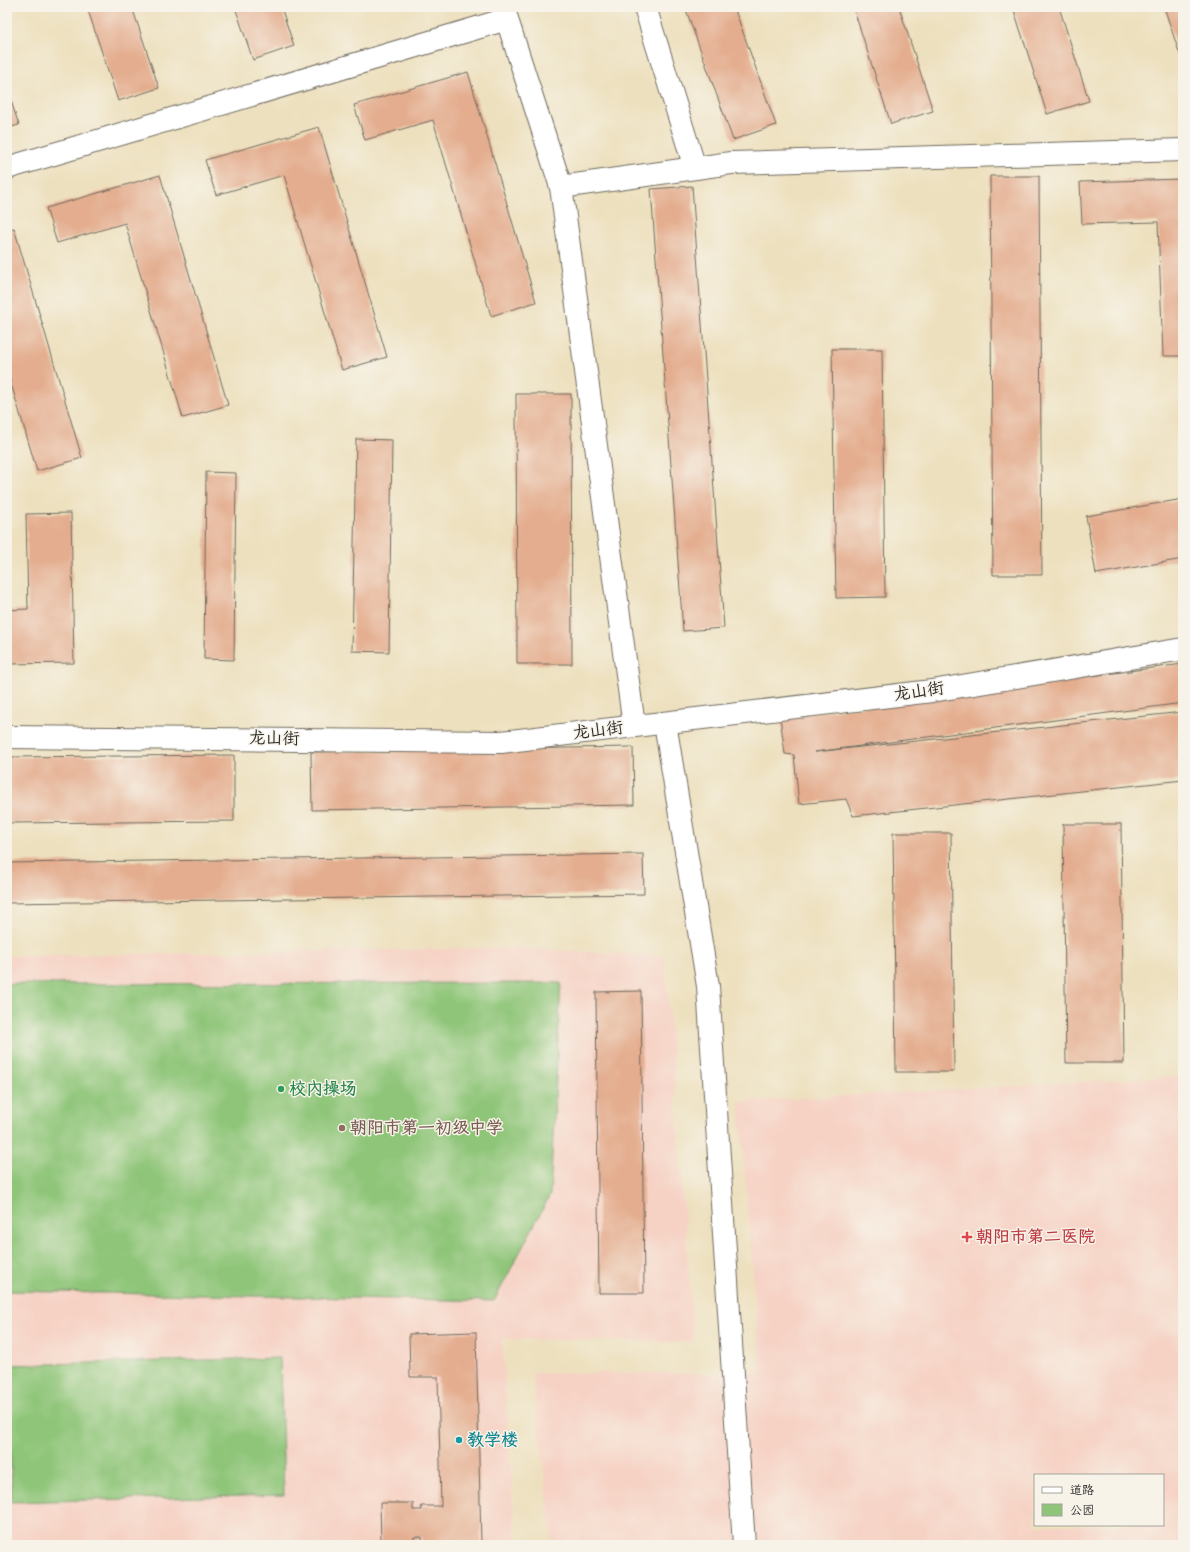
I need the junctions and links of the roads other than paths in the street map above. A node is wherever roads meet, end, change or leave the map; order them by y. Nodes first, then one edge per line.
1 (645, 7) edge
2 (505, 13) edge
3 (1183, 150) edge
4 (7, 168) edge
5 (695, 168) junction
6 (561, 187) junction
7 (1183, 648) edge
8 (665, 723) junction
9 (634, 726) junction
10 (7, 737) edge
11 (744, 1545) edge

1 - 5 street
2 - 4 street
2 - 6 street
3 - 5 street
5 - 6 street
6 - 9 street
7 - 8 street, 龙山街
8 - 9 street, 龙山街
8 - 11 street
9 - 10 street, 龙山街

